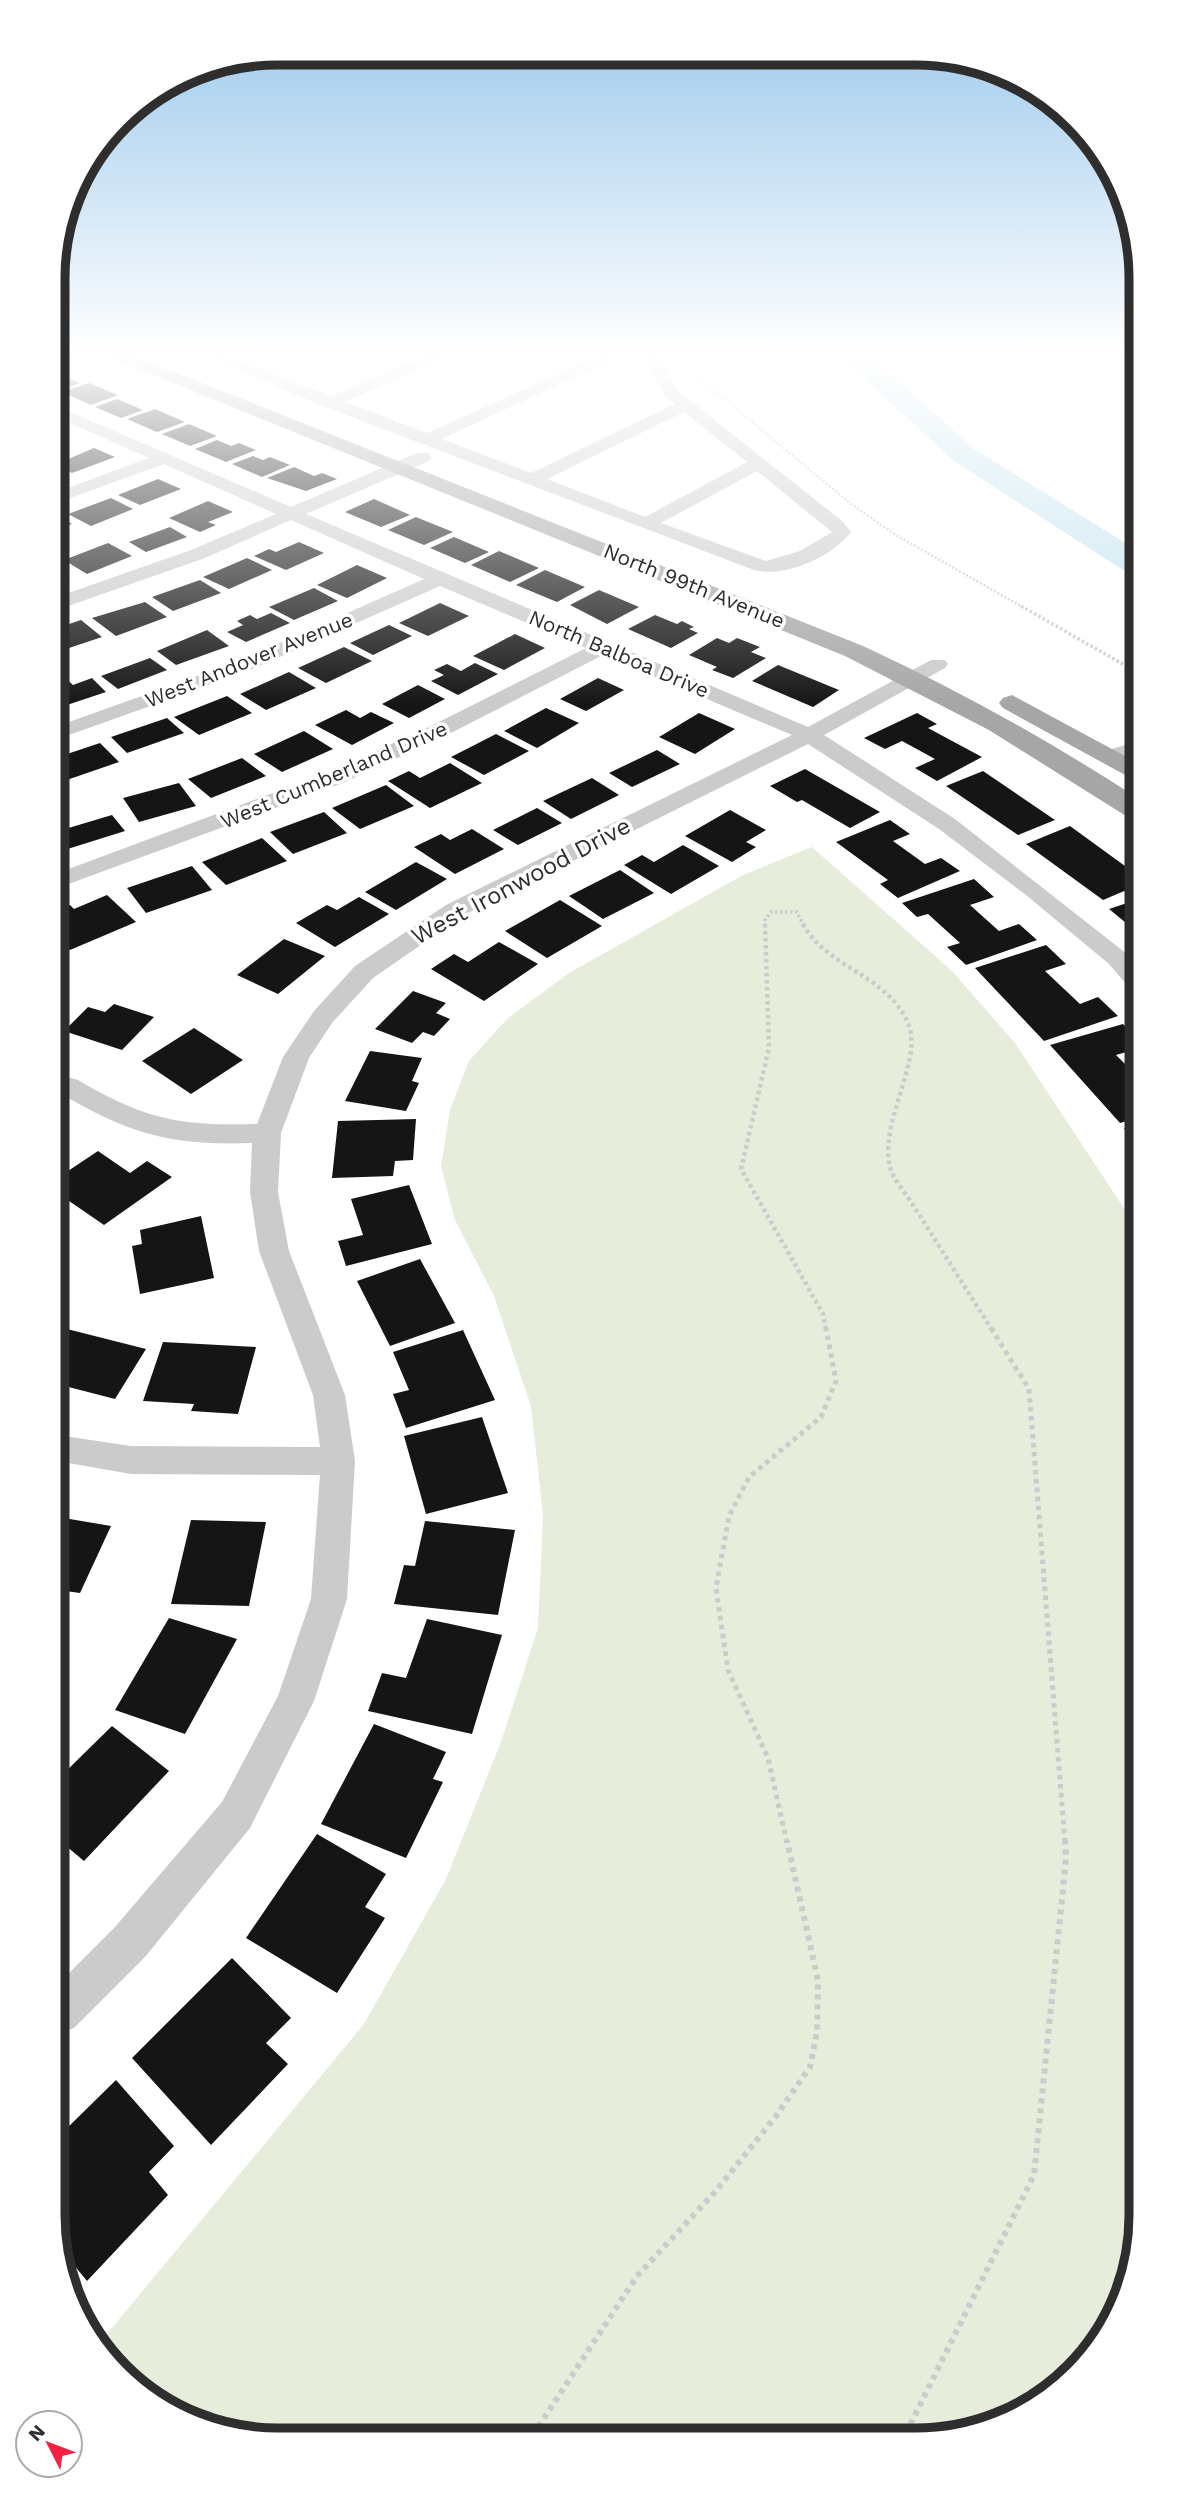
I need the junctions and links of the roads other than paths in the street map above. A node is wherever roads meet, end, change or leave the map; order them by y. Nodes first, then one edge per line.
1 (126, 472) edge
2 (198, 472) edge
3 (387, 472) edge
4 (408, 472) edge
5 (484, 472) edge
6 (514, 472) edge
7 (547, 472) edge
8 (741, 472) edge
9 (767, 472) edge
10 (535, 478) junction
11 (65, 495) edge
12 (293, 514) junction
13 (649, 522) junction
14 (440, 579) junction
15 (769, 592) dead end
16 (65, 601) edge
17 (603, 647) junction
18 (922, 665) junction
19 (65, 730) edge
20 (809, 734) junction
21 (1129, 750) edge
22 (1109, 757) junction
23 (1129, 769) edge
24 (1129, 805) edge
25 (65, 879) edge
26 (1129, 971) edge
27 (68, 1086) dead end
28 (267, 1132) junction
29 (65, 1449) edge
30 (338, 1461) junction
31 (65, 2007) edge

1 - 11 street
2 - 12 street, North Balboa Drive
3 - 12 street
4 - 18 main road, North 99th Avenue
5 - 15 main road, North 99th Avenue
6 - 10 street
7 - 10 street
8 - 13 street
9 - 13 street
10 - 13 street
12 - 14 street, North Balboa Drive
12 - 16 street
14 - 17 street, North Balboa Drive
14 - 19 street, West Andover Avenue
17 - 20 street, North Balboa Drive
17 - 25 street, West Cumberland Drive
18 - 20 street, West Ironwood Drive
18 - 22 main road, North 99th Avenue
18 - 24 main road, North 99th Avenue
20 - 26 street, North Balboa Drive
20 - 28 street, West Ironwood Drive
21 - 22 street
22 - 23 main road, North 99th Avenue
27 - 28 street
28 - 30 street, West Ironwood Drive
29 - 30 street
30 - 31 street, West Ironwood Drive

